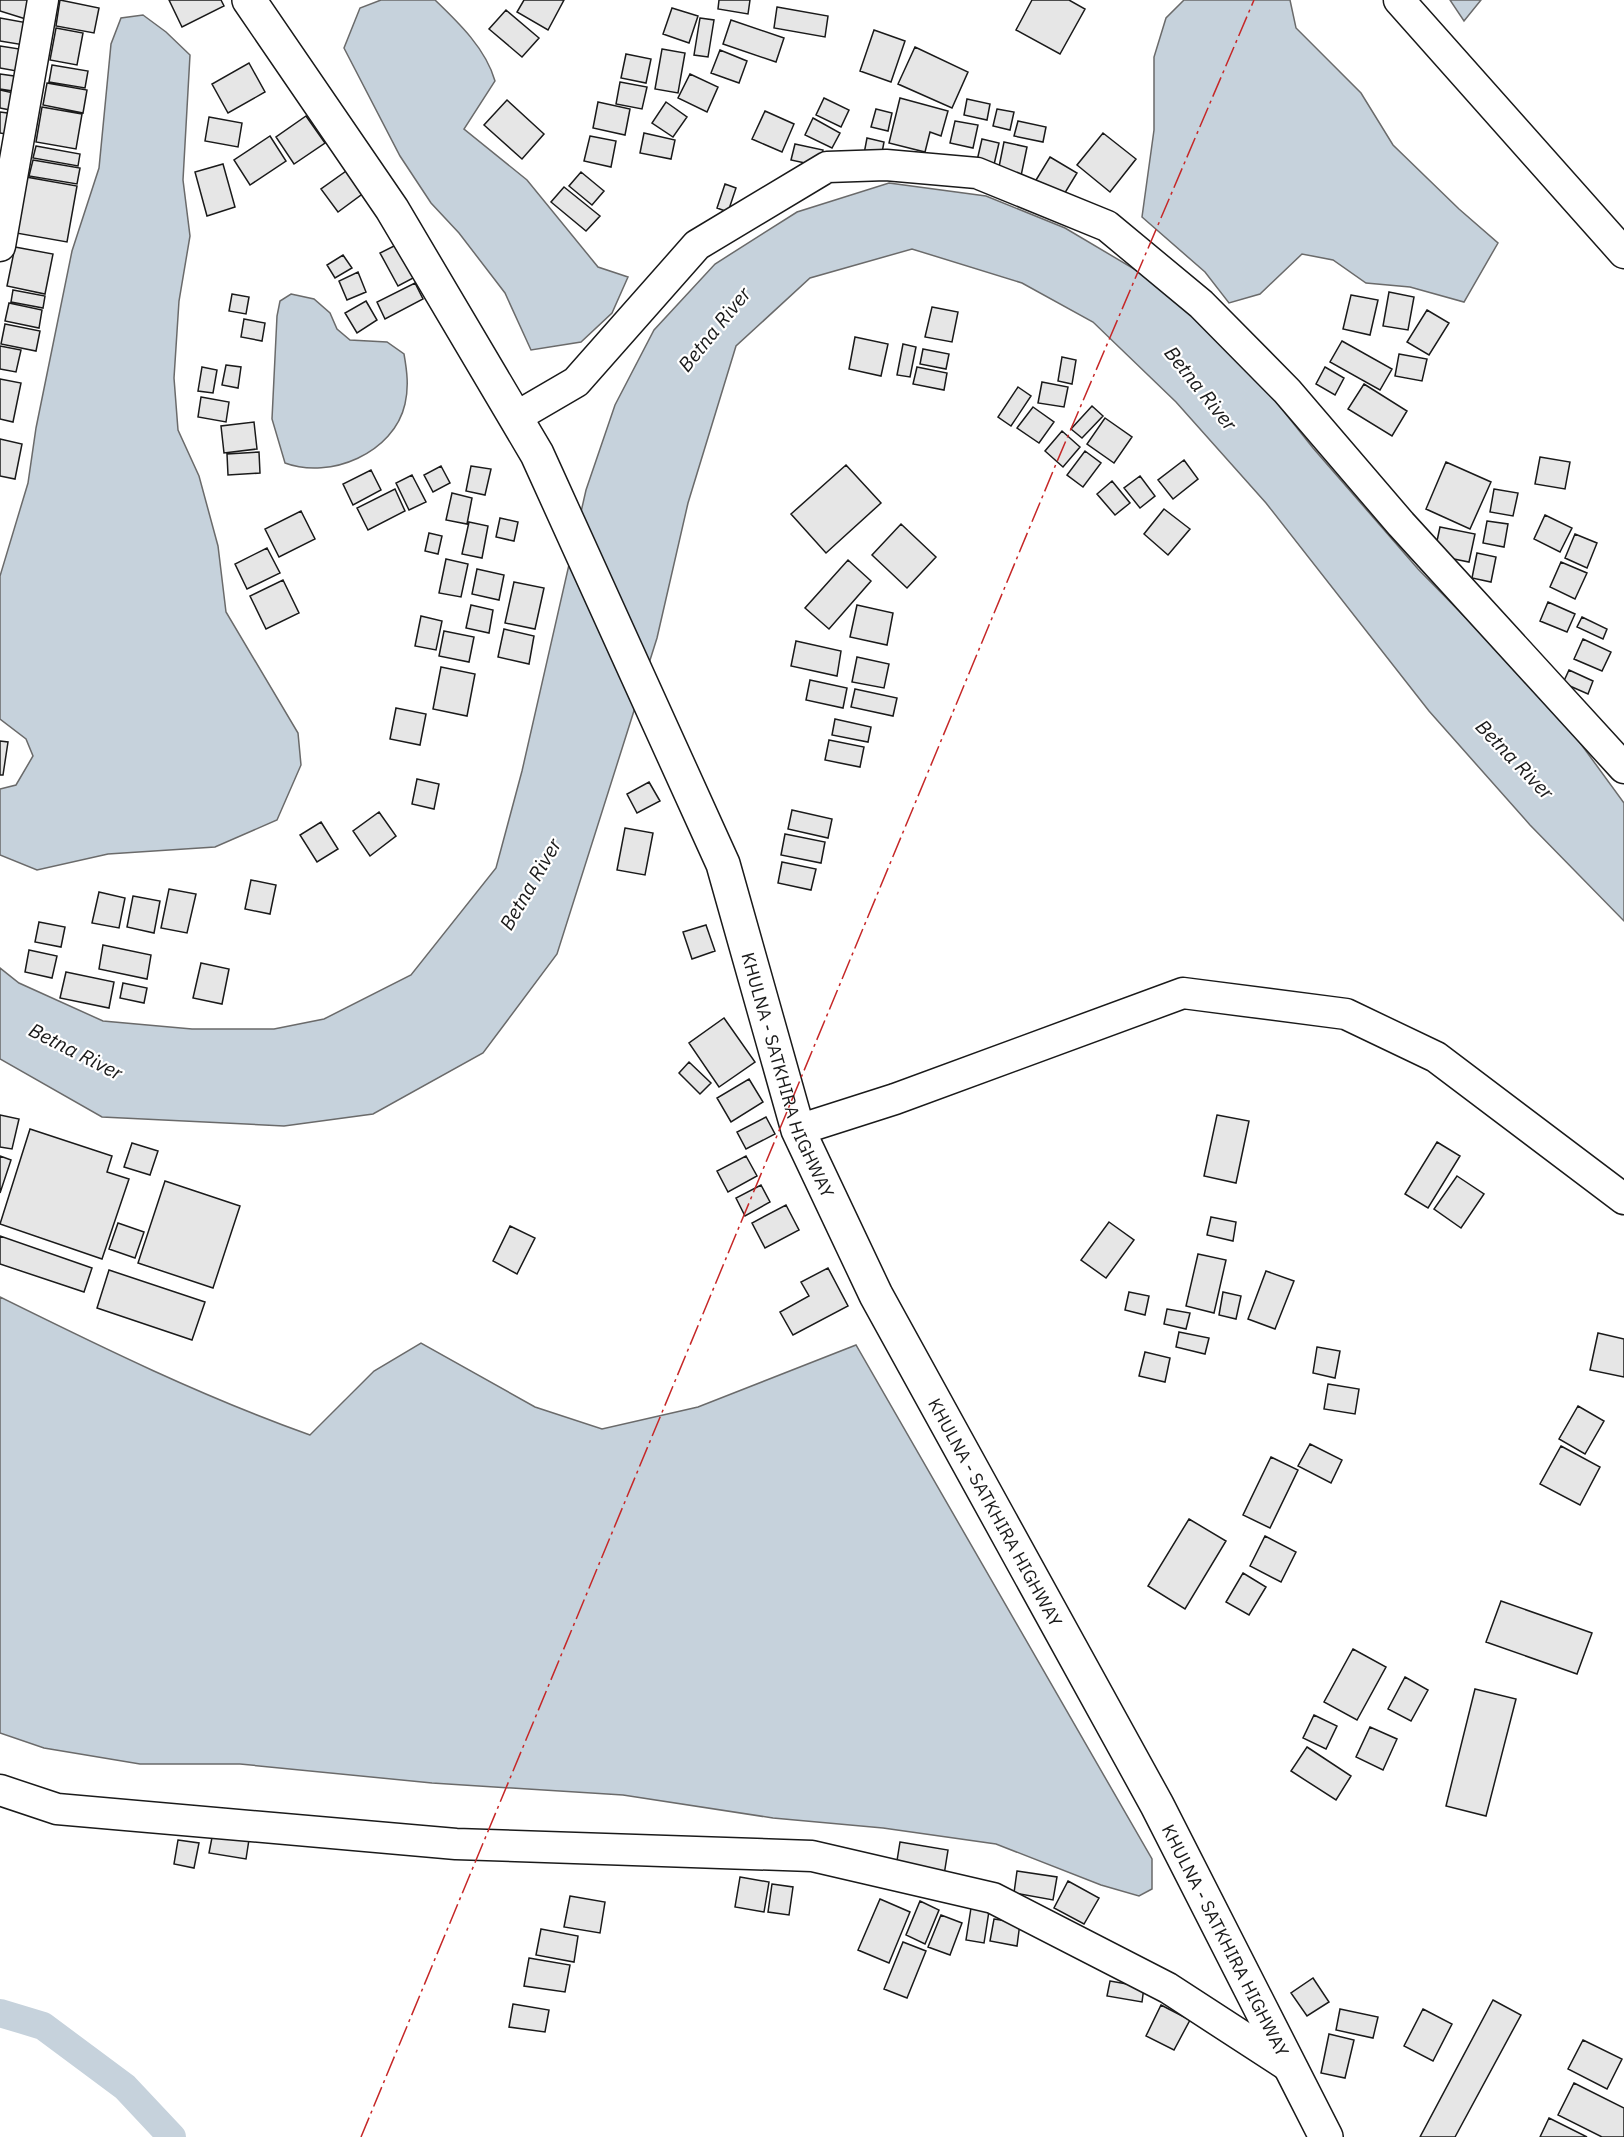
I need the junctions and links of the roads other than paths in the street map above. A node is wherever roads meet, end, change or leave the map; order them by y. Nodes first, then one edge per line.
1 (43, 0) edge
2 (249, 0) edge
3 (1399, 0) edge
4 (0, 246) edge
5 (1624, 253) edge
6 (516, 417) junction
7 (1624, 768) edge
8 (798, 1130) junction
9 (1624, 1199) edge
10 (0, 1790) edge
11 (1291, 2068) junction
12 (1326, 2137) edge

1 - 4 street
2 - 6 highway, KHULNA - SATKHIRA HIGHWAY
3 - 5 street
6 - 7 street
6 - 8 highway, KHULNA - SATKHIRA HIGHWAY
8 - 9 street
8 - 11 highway, KHULNA - SATKHIRA HIGHWAY
10 - 11 street
11 - 12 highway, KHULNA - SATKHIRA HIGHWAY

